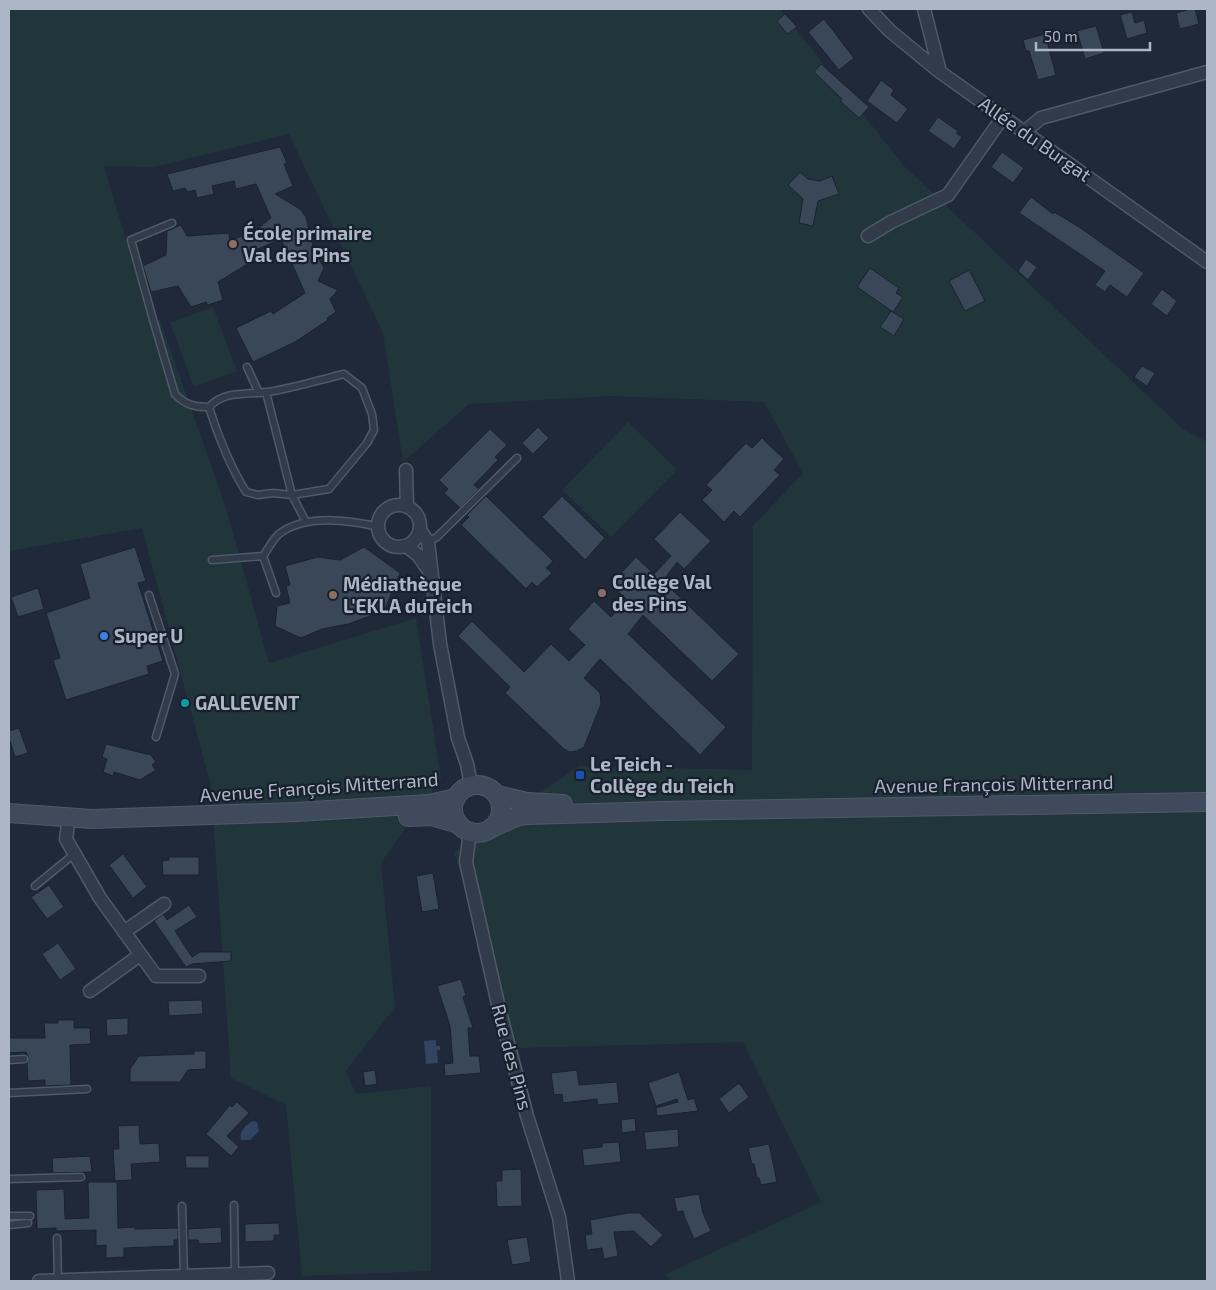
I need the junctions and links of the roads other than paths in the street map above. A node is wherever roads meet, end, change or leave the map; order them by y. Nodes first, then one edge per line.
1 (869, 9) edge
2 (924, 9) edge
3 (940, 72) junction
4 (1206, 77) edge
5 (1003, 117) junction
6 (1024, 132) junction
7 (172, 223) dead end
8 (868, 236) dead end
9 (1207, 262) edge
10 (247, 368) dead end
11 (266, 392) junction
12 (259, 393) junction
13 (209, 406) junction
14 (517, 458) dead end
15 (406, 470) dead end
16 (292, 495) junction
17 (407, 507) junction
18 (306, 522) junction
19 (379, 527) junction
20 (420, 530) junction
21 (428, 542) junction
22 (406, 546) junction
23 (263, 556) junction
24 (212, 560) dead end
25 (430, 574) junction
26 (276, 593) dead end
27 (150, 595) dead end
28 (156, 737) dead end
29 (471, 785) junction
30 (497, 795) junction
31 (456, 798) junction
32 (1207, 802) edge
33 (781, 809) junction
34 (9, 813) edge
35 (184, 816) junction
36 (69, 817) junction
37 (465, 828) junction
38 (491, 828) junction
39 (74, 854) junction
40 (35, 886) dead end
41 (164, 904) dead end
42 (124, 932) junction
43 (140, 955) junction
44 (199, 976) dead end
45 (90, 991) dead end
46 (24, 1059) dead end
47 (9, 1060) edge
48 (88, 1089) dead end
49 (9, 1093) edge
50 (81, 1177) dead end
51 (9, 1179) edge
52 (234, 1205) dead end
53 (182, 1206) dead end
54 (9, 1216) edge
55 (30, 1216) dead end
56 (9, 1224) edge
57 (28, 1224) dead end
58 (58, 1238) dead end
59 (268, 1273) dead end
60 (184, 1276) junction
61 (228, 1276) edge
62 (168, 1279) edge
63 (39, 1281) edge
64 (51, 1281) edge
65 (568, 1281) edge

1 - 3 street, Allée du Burgat
2 - 3 street
3 - 5 street, Allée du Burgat
4 - 6 street
5 - 6 street, Allée du Burgat
5 - 8 street
6 - 9 street, Allée du Burgat
7 - 13 lane
10 - 12 lane
11 - 12 lane
11 - 16 lane
11 - 16 lane
12 - 13 lane
13 - 16 lane
14 - 21 lane
15 - 17 street
16 - 18 lane
17 - 19 street
17 - 20 street
18 - 19 lane
18 - 23 lane
19 - 22 street
20 - 21 street
20 - 22 street
21 - 25 street
22 - 25 street
23 - 24 lane
23 - 26 lane
25 - 29 street
27 - 28 lane
29 - 30 main road
29 - 31 main road
30 - 33 main road, Avenue François Mitterrand
30 - 38 main road
31 - 35 main road, Avenue François Mitterrand
31 - 37 main road
32 - 33 main road, Avenue François Mitterrand
33 - 38 main road, Avenue François Mitterrand
34 - 36 main road, Avenue François Mitterrand
35 - 36 main road, Avenue François Mitterrand
35 - 37 main road, Avenue François Mitterrand
36 - 39 street
37 - 38 main road
37 - 65 street, Rue des Pins
39 - 40 lane
39 - 42 street
41 - 42 street
42 - 43 street
43 - 44 street
43 - 45 street
46 - 47 lane
48 - 49 lane
50 - 51 lane
52 - 61 lane
53 - 60 lane
54 - 55 lane
56 - 57 lane
58 - 64 lane
59 - 61 street
60 - 61 street
60 - 62 street
62 - 64 street
63 - 64 street

